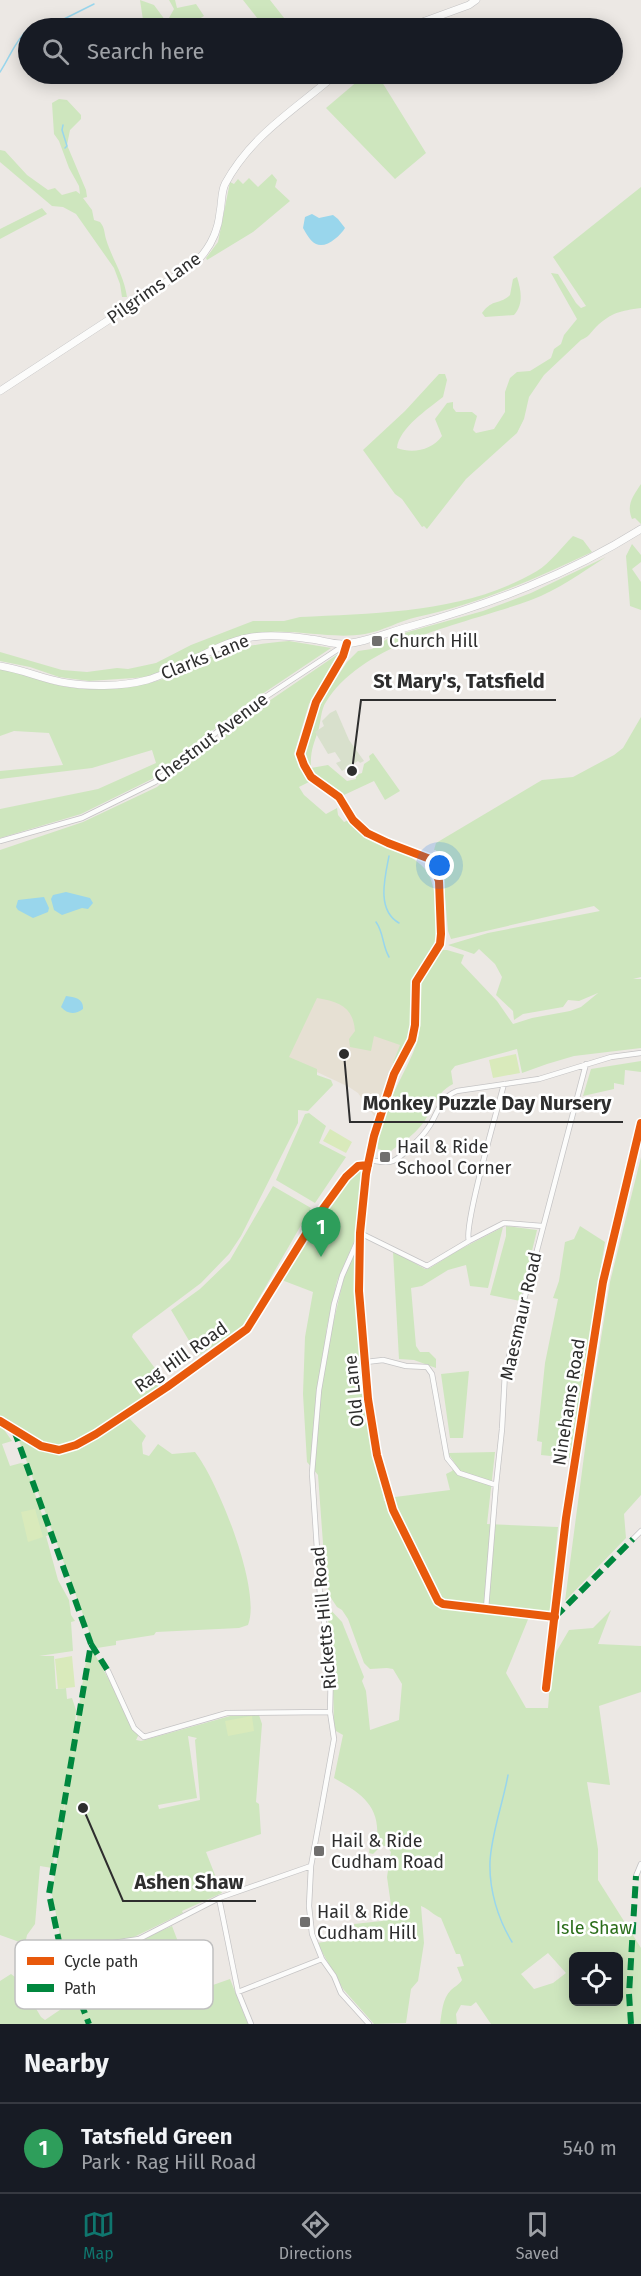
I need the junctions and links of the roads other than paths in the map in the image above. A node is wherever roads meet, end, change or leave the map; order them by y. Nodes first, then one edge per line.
1 (476, 0) edge
2 (433, 18) edge
3 (325, 84) edge
4 (0, 391) edge
5 (641, 529) edge
6 (347, 643) junction
7 (0, 666) edge
8 (0, 841) edge
9 (641, 1053) edge
10 (586, 1064) junction
11 (504, 1084) junction
12 (641, 1123) edge
13 (369, 1162) junction
14 (542, 1226) junction
15 (360, 1234) junction
16 (469, 1241) junction
17 (366, 1362) junction
18 (0, 1421) edge
19 (496, 1485) junction
20 (641, 1531) edge
21 (633, 1539) dead end
22 (486, 1610) junction
23 (555, 1617) junction
24 (108, 1671) dead end
25 (546, 1688) dead end
26 (330, 1712) junction
27 (641, 1864) edge
28 (311, 1866) junction
29 (636, 1876) dead end
30 (219, 1898) junction
31 (132, 1940) edge
32 (322, 1959) junction
33 (238, 1992) junction
34 (251, 2024) edge
35 (369, 2024) edge

1 - 2 main road
3 - 4 main road, Pilgrims Lane
5 - 6 main road, Clarks Lane
6 - 7 main road, Clarks Lane
6 - 8 street, Chestnut Avenue
6 - 13 street
9 - 10 street
10 - 11 street
10 - 14 street, Maesmaur Road
11 - 13 street
11 - 16 street
12 - 23 street, Ninehams Road
13 - 15 street, Old Lane
13 - 18 street, Rag Hill Road
14 - 16 street
14 - 19 street, Maesmaur Road
15 - 16 street
15 - 17 street, Old Lane
15 - 26 street, Ricketts Hill Road
17 - 19 street
17 - 22 street, Old Lane
19 - 22 street, Maesmaur Road
20 - 21 street
22 - 23 street
23 - 25 street, Ninehams Road
24 - 26 street
26 - 28 street, Ricketts Hill Road
27 - 29 street
28 - 30 street
28 - 32 street, Ricketts Hill Road
30 - 31 street
30 - 33 street
32 - 33 street
32 - 35 street, Ricketts Hill Road
33 - 34 street

